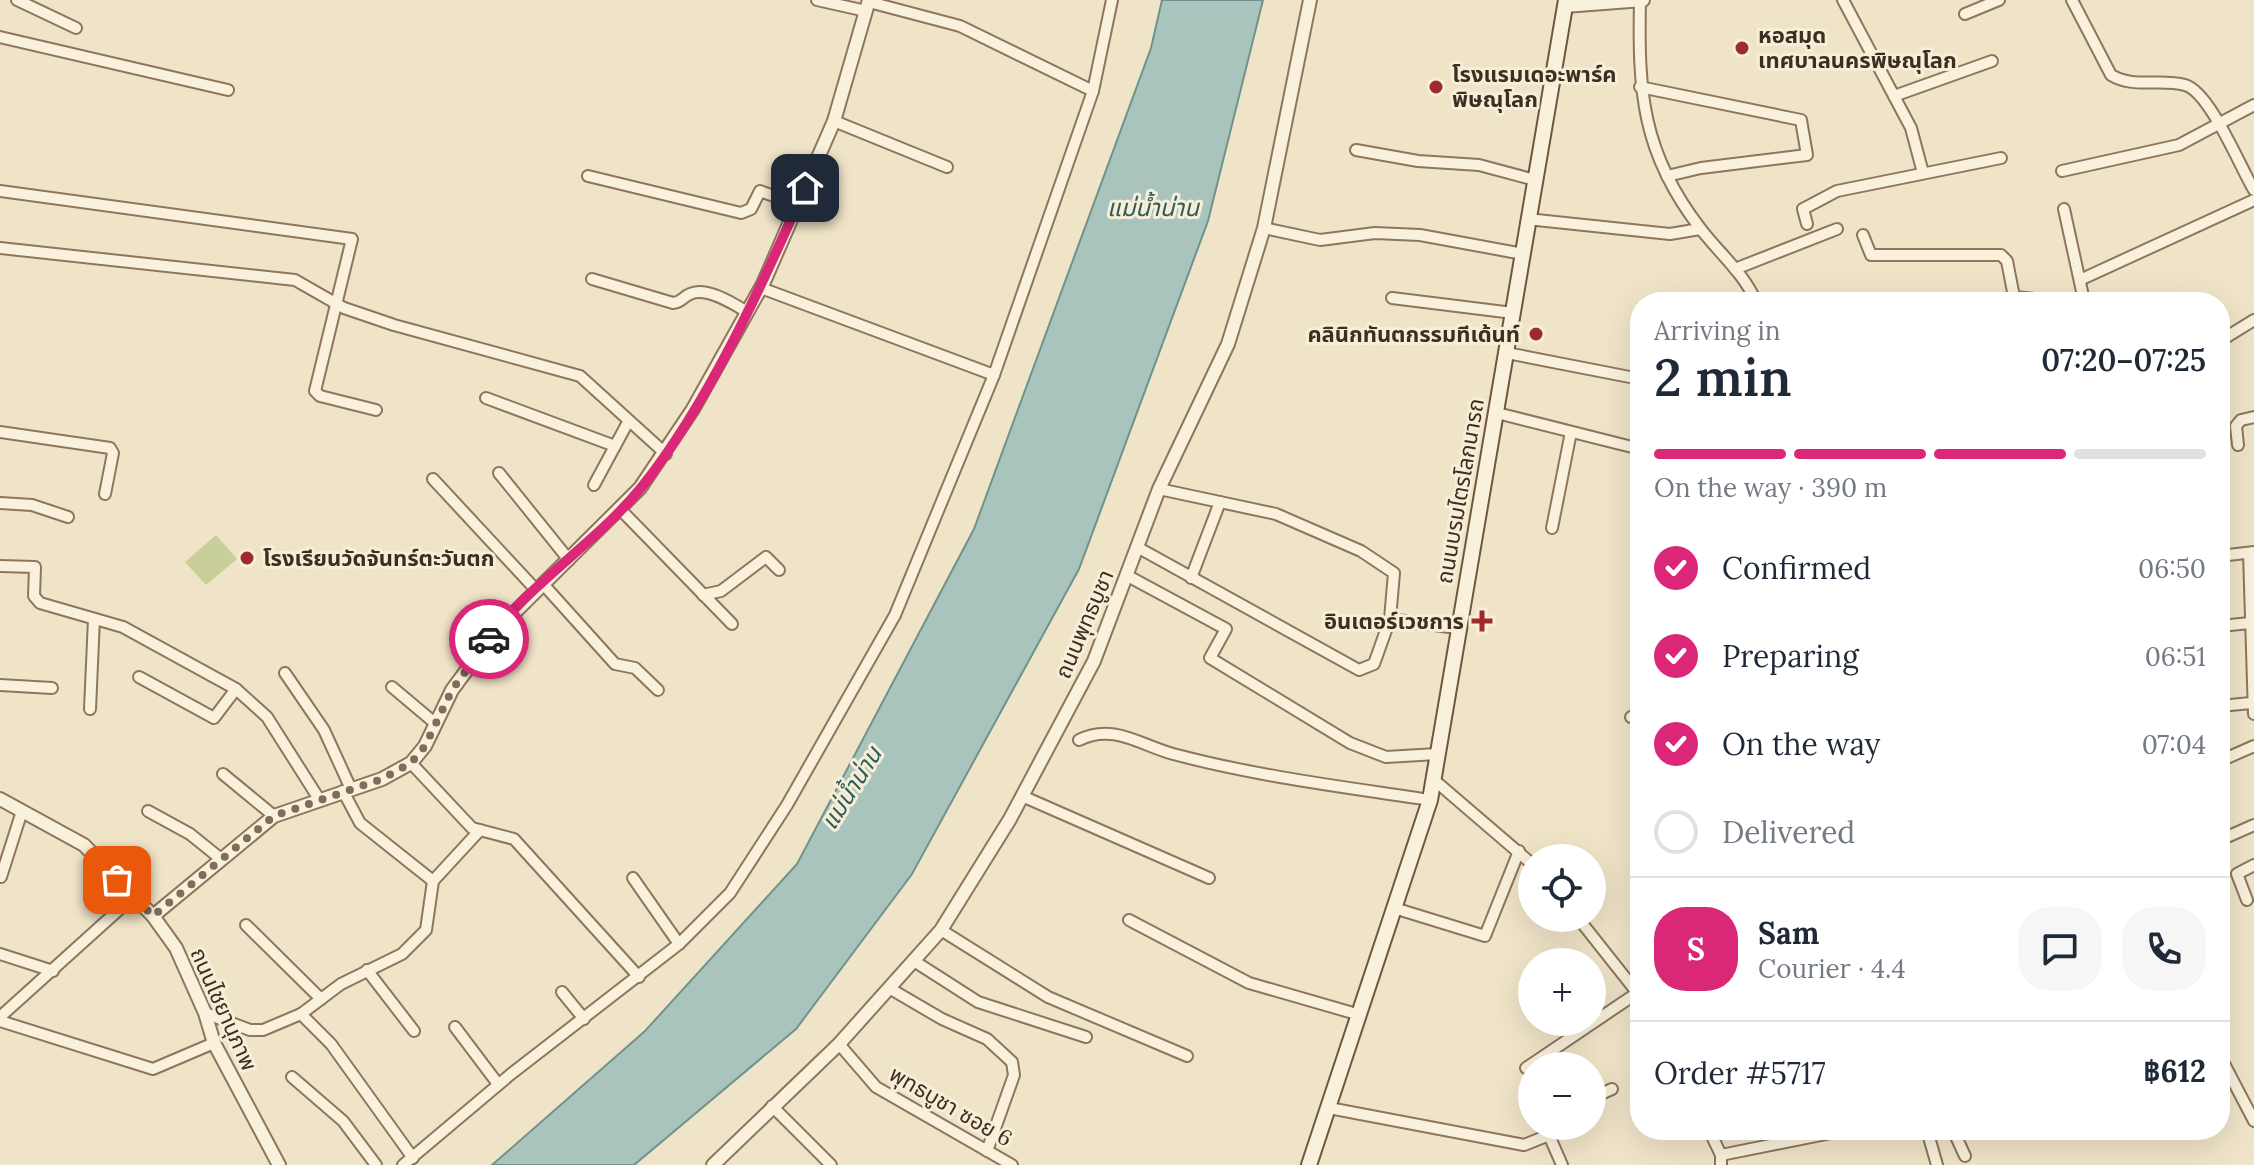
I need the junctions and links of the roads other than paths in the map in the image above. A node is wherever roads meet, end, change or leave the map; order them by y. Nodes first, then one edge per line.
1 (17, 0) edge
2 (817, 0) edge
3 (1112, 0) edge
4 (1310, 0) edge
5 (1642, 0) edge
6 (1843, 0) edge
7 (1999, 0) edge
8 (2072, 0) edge
9 (1565, 3) edge
10 (868, 4) edge
11 (1965, 14) dead end
12 (76, 28) dead end
13 (0, 37) edge
14 (1992, 61) dead end
15 (1640, 87) junction
16 (228, 90) dead end
17 (1093, 91) junction
18 (1894, 96) junction
19 (2254, 105) edge
20 (834, 121) junction
21 (2219, 126) junction
22 (1356, 150) dead end
23 (2001, 158) dead end
24 (2254, 164) edge
25 (947, 167) dead end
26 (2242, 170) junction
27 (2062, 171) dead end
28 (1923, 173) junction
29 (588, 176) dead end
30 (1667, 176) junction
31 (1535, 180) junction
32 (2254, 190) edge
33 (0, 191) edge
34 (2254, 200) edge
35 (2064, 209) dead end
36 (795, 211) junction
37 (1527, 219) junction
38 (1807, 224) dead end
39 (1264, 228) junction
40 (1700, 229) junction
41 (1837, 229) dead end
42 (1863, 235) dead end
43 (0, 248) edge
44 (1523, 254) junction
45 (1735, 269) junction
46 (592, 279) dead end
47 (2082, 279) junction
48 (761, 288) junction
49 (1750, 292) edge
50 (2013, 292) edge
51 (2083, 292) edge
52 (1392, 298) dead end
53 (336, 304) junction
54 (747, 312) junction
55 (1513, 313) junction
56 (2254, 320) edge
57 (2230, 335) edge
58 (1507, 353) junction
59 (994, 375) junction
60 (1630, 377) edge
61 (486, 398) dead end
62 (376, 410) dead end
63 (1497, 413) junction
64 (2254, 417) edge
65 (628, 422) junction
66 (0, 432) edge
67 (1571, 432) junction
68 (2238, 445) dead end
69 (615, 446) junction
70 (1630, 447) edge
71 (666, 454) junction
72 (499, 473) dead end
73 (433, 479) dead end
74 (594, 485) dead end
75 (1159, 489) junction
76 (105, 494) dead end
77 (1220, 502) junction
78 (0, 503) edge
79 (621, 510) junction
80 (68, 517) dead end
81 (1552, 528) dead end
82 (1137, 547) junction
83 (2251, 552) edge
84 (2230, 555) edge
85 (569, 560) junction
86 (0, 566) edge
87 (779, 570) dead end
88 (1126, 575) junction
89 (1191, 578) junction
90 (540, 588) junction
91 (703, 595) junction
92 (94, 619) junction
93 (1390, 619) junction
94 (2250, 623) junction
95 (732, 624) dead end
96 (2230, 625) edge
97 (1457, 628) junction
98 (285, 673) dead end
99 (139, 677) dead end
100 (0, 685) edge
101 (392, 687) dead end
102 (52, 688) dead end
103 (236, 689) junction
104 (658, 690) dead end
105 (2230, 707) edge
106 (2253, 708) edge
107 (90, 709) dead end
108 (436, 724) junction
109 (1079, 740) dead end
110 (2254, 746) edge
111 (1437, 754) junction
112 (2230, 757) edge
113 (411, 763) junction
114 (223, 774) dead end
115 (1433, 779) junction
116 (347, 790) junction
117 (1022, 796) junction
118 (0, 799) edge
119 (319, 799) junction
120 (1430, 800) junction
121 (22, 811) junction
122 (148, 811) dead end
123 (274, 816) junction
124 (2254, 825) edge
125 (480, 830) junction
126 (2230, 836) edge
127 (1518, 850) edge
128 (1518, 854) edge
129 (221, 859) junction
130 (2254, 865) edge
131 (1, 877) edge
132 (633, 878) dead end
133 (1209, 878) dead end
134 (433, 881) junction
135 (133, 897) junction
136 (2247, 900) dead end
137 (1394, 908) junction
138 (153, 916) junction
139 (1129, 920) dead end
140 (246, 925) dead end
141 (941, 930) junction
142 (1589, 932) edge
143 (679, 944) junction
144 (0, 954) edge
145 (914, 961) junction
146 (367, 970) junction
147 (53, 971) junction
148 (639, 977) junction
149 (1630, 984) edge
150 (889, 988) junction
151 (562, 992) dead end
152 (321, 999) junction
153 (1630, 1001) edge
154 (205, 1013) junction
155 (301, 1014) junction
156 (1360, 1015) junction
157 (0, 1019) edge
158 (584, 1019) junction
159 (455, 1027) dead end
160 (414, 1031) dead end
161 (1086, 1037) dead end
162 (214, 1043) junction
163 (839, 1044) junction
164 (1551, 1052) edge
165 (1187, 1056) dead end
166 (2230, 1075) edge
167 (292, 1077) dead end
168 (498, 1084) junction
169 (1612, 1089) dead end
170 (1606, 1092) edge
171 (772, 1106) junction
172 (1329, 1108) junction
173 (2254, 1121) edge
174 (1532, 1140) edge
175 (1551, 1140) edge
176 (1713, 1140) edge
177 (1804, 1140) edge
178 (1930, 1140) edge
179 (1958, 1140) edge
180 (987, 1151) junction
181 (1965, 1156) dead end
182 (413, 1158) junction
183 (1721, 1160) edge
184 (277, 1164) edge
185 (376, 1165) edge
186 (403, 1165) edge
187 (713, 1165) edge
188 (831, 1165) edge
189 (1012, 1165) edge
190 (1309, 1165) edge
191 (1562, 1165) edge
192 (1937, 1165) edge

1 - 12 street
2 - 10 street
3 - 17 street
4 - 39 street, ถนนพุทธบูชา
5 - 9 street
5 - 15 street
6 - 18 street
7 - 11 street
8 - 21 street
9 - 31 main road, ถนนบรมไตรโลกนารถ
10 - 17 street
10 - 20 street
13 - 16 street
14 - 18 street
15 - 30 street
15 - 30 street
17 - 59 street
18 - 28 street
19 - 21 street
20 - 25 street
20 - 36 street
21 - 26 street
21 - 27 street
22 - 31 street
23 - 28 street
24 - 26 street
26 - 32 street
28 - 38 street
29 - 36 street
30 - 40 street
31 - 37 main road, ถนนบรมไตรโลกนารถ
33 - 53 street
34 - 47 street
35 - 47 street
36 - 48 street
37 - 40 street
37 - 44 main road, ถนนบรมไตรโลกนารถ
39 - 44 street
39 - 75 street, ถนนพุทธบูชา
40 - 45 street
41 - 45 street
42 - 50 street
43 - 53 street
44 - 55 main road, ถนนบรมไตรโลกนารถ
45 - 49 street
46 - 54 street
47 - 51 street
48 - 54 street
48 - 59 street
52 - 55 street
53 - 62 street
53 - 65 street
54 - 71 street
55 - 58 main road, ถนนบรมไตรโลกนารถ
56 - 57 street
58 - 60 street
58 - 63 main road, ถนนบรมไตรโลกนารถ
59 - 143 street
61 - 69 street
63 - 67 street
63 - 97 main road, ถนนบรมไตรโลกนารถ
64 - 68 street
65 - 69 street
65 - 71 street
66 - 76 street
67 - 70 street
67 - 81 street
69 - 74 street
71 - 79 street
72 - 85 street
73 - 90 street
75 - 77 street
75 - 82 street, ถนนพุทธบูชา
77 - 89 street
77 - 93 street
78 - 80 street
79 - 85 street
79 - 91 street
82 - 88 street, ถนนพุทธบูชา
82 - 89 street
83 - 84 street
83 - 94 street
85 - 90 street
86 - 92 street
87 - 91 street
88 - 111 street
88 - 117 street, ถนนพุทธบูชา
89 - 93 street
90 - 104 street
90 - 108 street
91 - 95 street
92 - 103 street
92 - 107 street
93 - 97 street
94 - 96 street
94 - 106 street
97 - 111 main road, ถนนบรมไตรโลกนารถ
98 - 116 street
99 - 103 street
100 - 102 street
101 - 108 street
103 - 119 street
105 - 106 street
108 - 113 street
109 - 120 street
110 - 112 street
111 - 115 main road, ถนนบรมไตรโลกนารถ
113 - 116 street
113 - 125 street
114 - 123 street
115 - 120 main road, ถนนบรมไตรโลกนารถ
115 - 127 street
116 - 119 street
116 - 134 street
117 - 133 street
117 - 141 street, ถนนพุทธบูชา
118 - 121 street, ถนนไชยานุภาพ
119 - 123 street
120 - 137 main road, ถนนบรมไตรโลกนารถ
121 - 131 street
121 - 135 street, ถนนไชยานุภาพ
122 - 129 street
123 - 129 street
124 - 126 street
125 - 134 street
125 - 148 street
128 - 137 street
129 - 138 street
130 - 136 street
132 - 143 street
134 - 146 street
135 - 138 street, ถนนไชยานุภาพ
135 - 147 street
137 - 156 main road, ถนนบรมไตรโลกนารถ
138 - 154 street, ถนนไชยานุภาพ
139 - 156 street
140 - 152 street
141 - 145 street, ถนนพุทธบูชา
141 - 165 street
142 - 149 street
143 - 148 street
144 - 147 street
145 - 150 street, ถนนพุทธบูชา
145 - 161 street
146 - 152 street
146 - 160 street
147 - 157 street
148 - 158 street
150 - 163 street, ถนนพุทธบูชา
150 - 180 street
151 - 158 street
152 - 155 street
153 - 164 street
154 - 155 street
154 - 162 street, ถนนไชยานุภาพ
155 - 182 street
156 - 172 main road, ถนนบรมไตรโลกนารถ
157 - 162 street
158 - 168 street
159 - 168 street
162 - 184 street, ถนนไชยานุภาพ
163 - 171 street, ถนนพุทธบูชา
163 - 180 street, พุทธบูชา ซอย 6
166 - 173 street
167 - 185 street
168 - 182 street
169 - 170 street
171 - 187 street, ถนนพุทธบูชา
171 - 188 street
172 - 174 street
172 - 190 main road, ถนนบรมไตรโลกนารถ
175 - 191 street
176 - 183 street
177 - 183 street
178 - 192 street
179 - 181 street
180 - 189 street, พุทธบูชา ซอย 6
182 - 186 street

